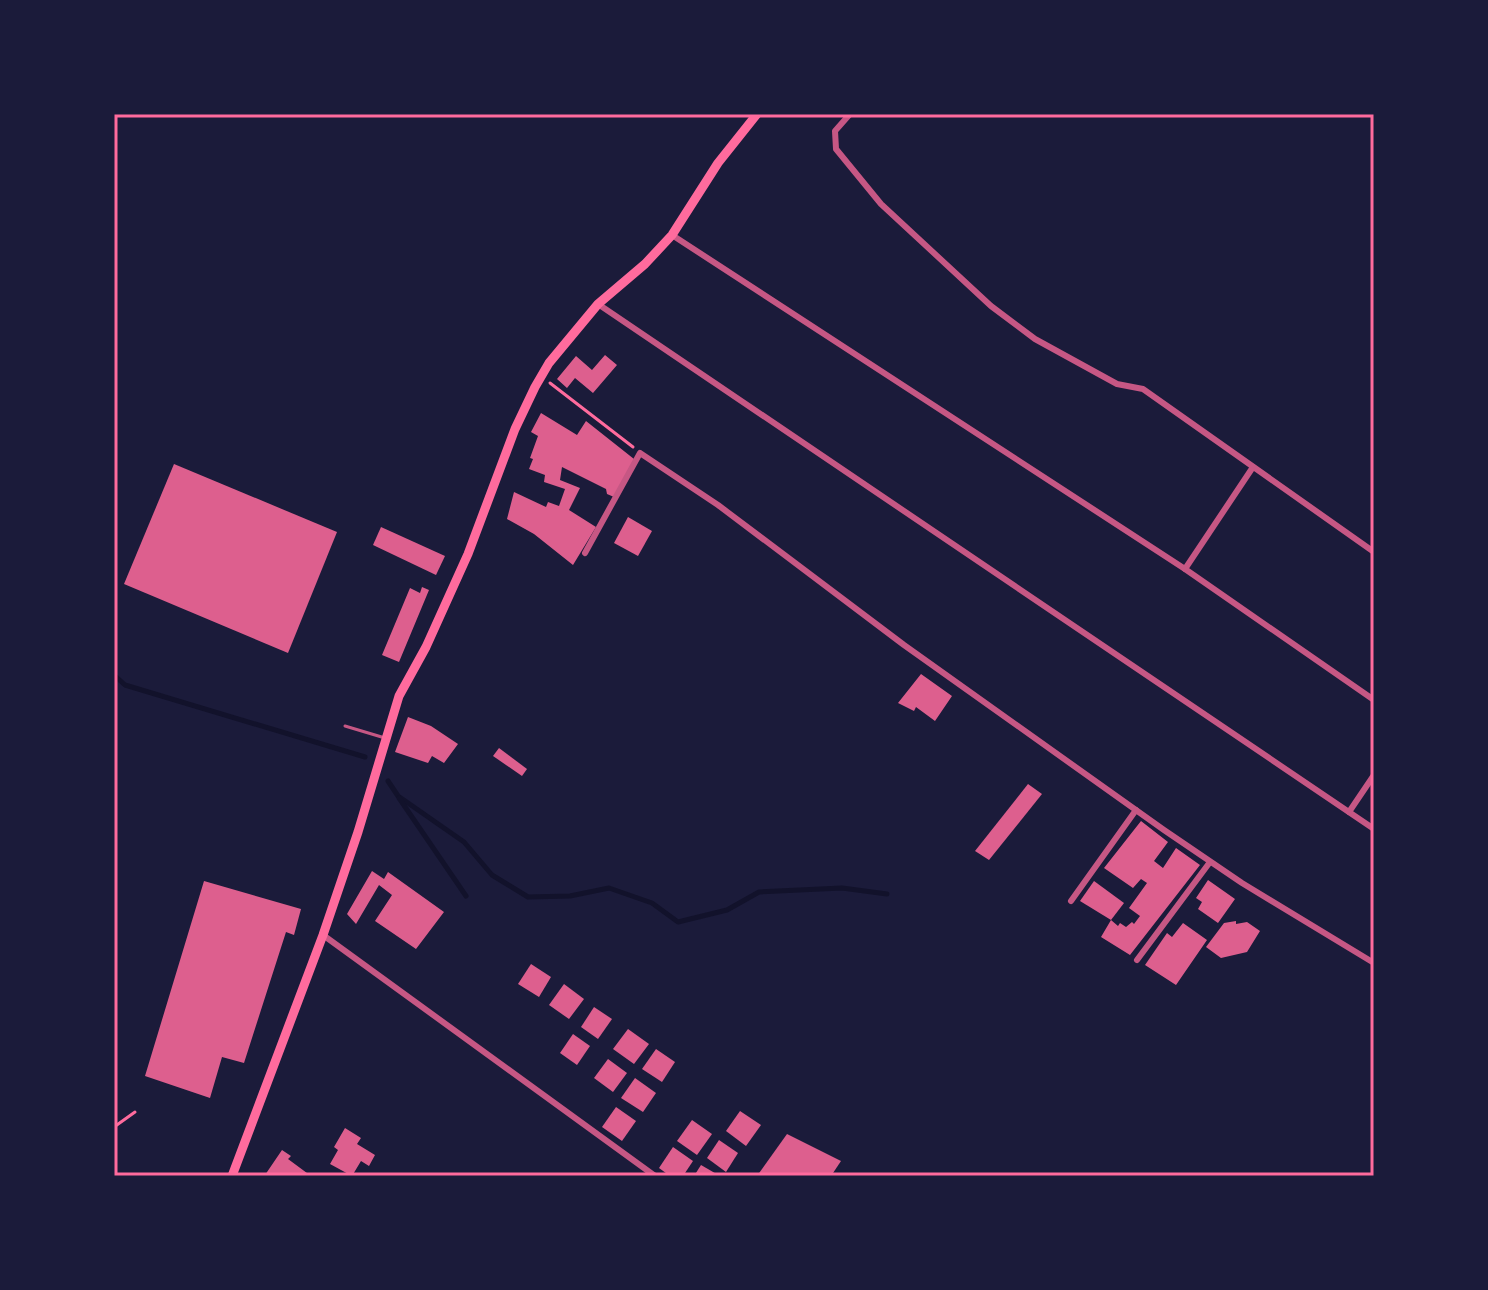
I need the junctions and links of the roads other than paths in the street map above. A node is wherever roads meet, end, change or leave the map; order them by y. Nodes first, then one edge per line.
1 (757, 114) edge
2 (850, 114) edge
3 (672, 235) junction
4 (598, 304) junction
5 (1253, 467) junction
6 (1374, 552) edge
7 (585, 553) dead end
8 (1185, 569) junction
9 (1374, 700) edge
10 (345, 726) dead end
11 (385, 738) junction
12 (1374, 775) edge
13 (1136, 810) junction
14 (1349, 812) junction
15 (1374, 829) edge
16 (1210, 862) junction
17 (1071, 901) dead end
18 (323, 935) junction
19 (1137, 960) dead end
20 (1374, 963) edge
21 (232, 1176) edge
22 (655, 1176) edge

1 - 3 main road
2 - 5 street
3 - 4 main road
3 - 8 street
4 - 11 main road
4 - 14 street
5 - 6 street
5 - 8 street
7 - 13 street
8 - 9 street
10 - 11 lane
11 - 18 main road
12 - 14 street
13 - 16 street
13 - 17 street
14 - 15 street
16 - 19 street
16 - 20 street
18 - 21 main road
18 - 22 street

